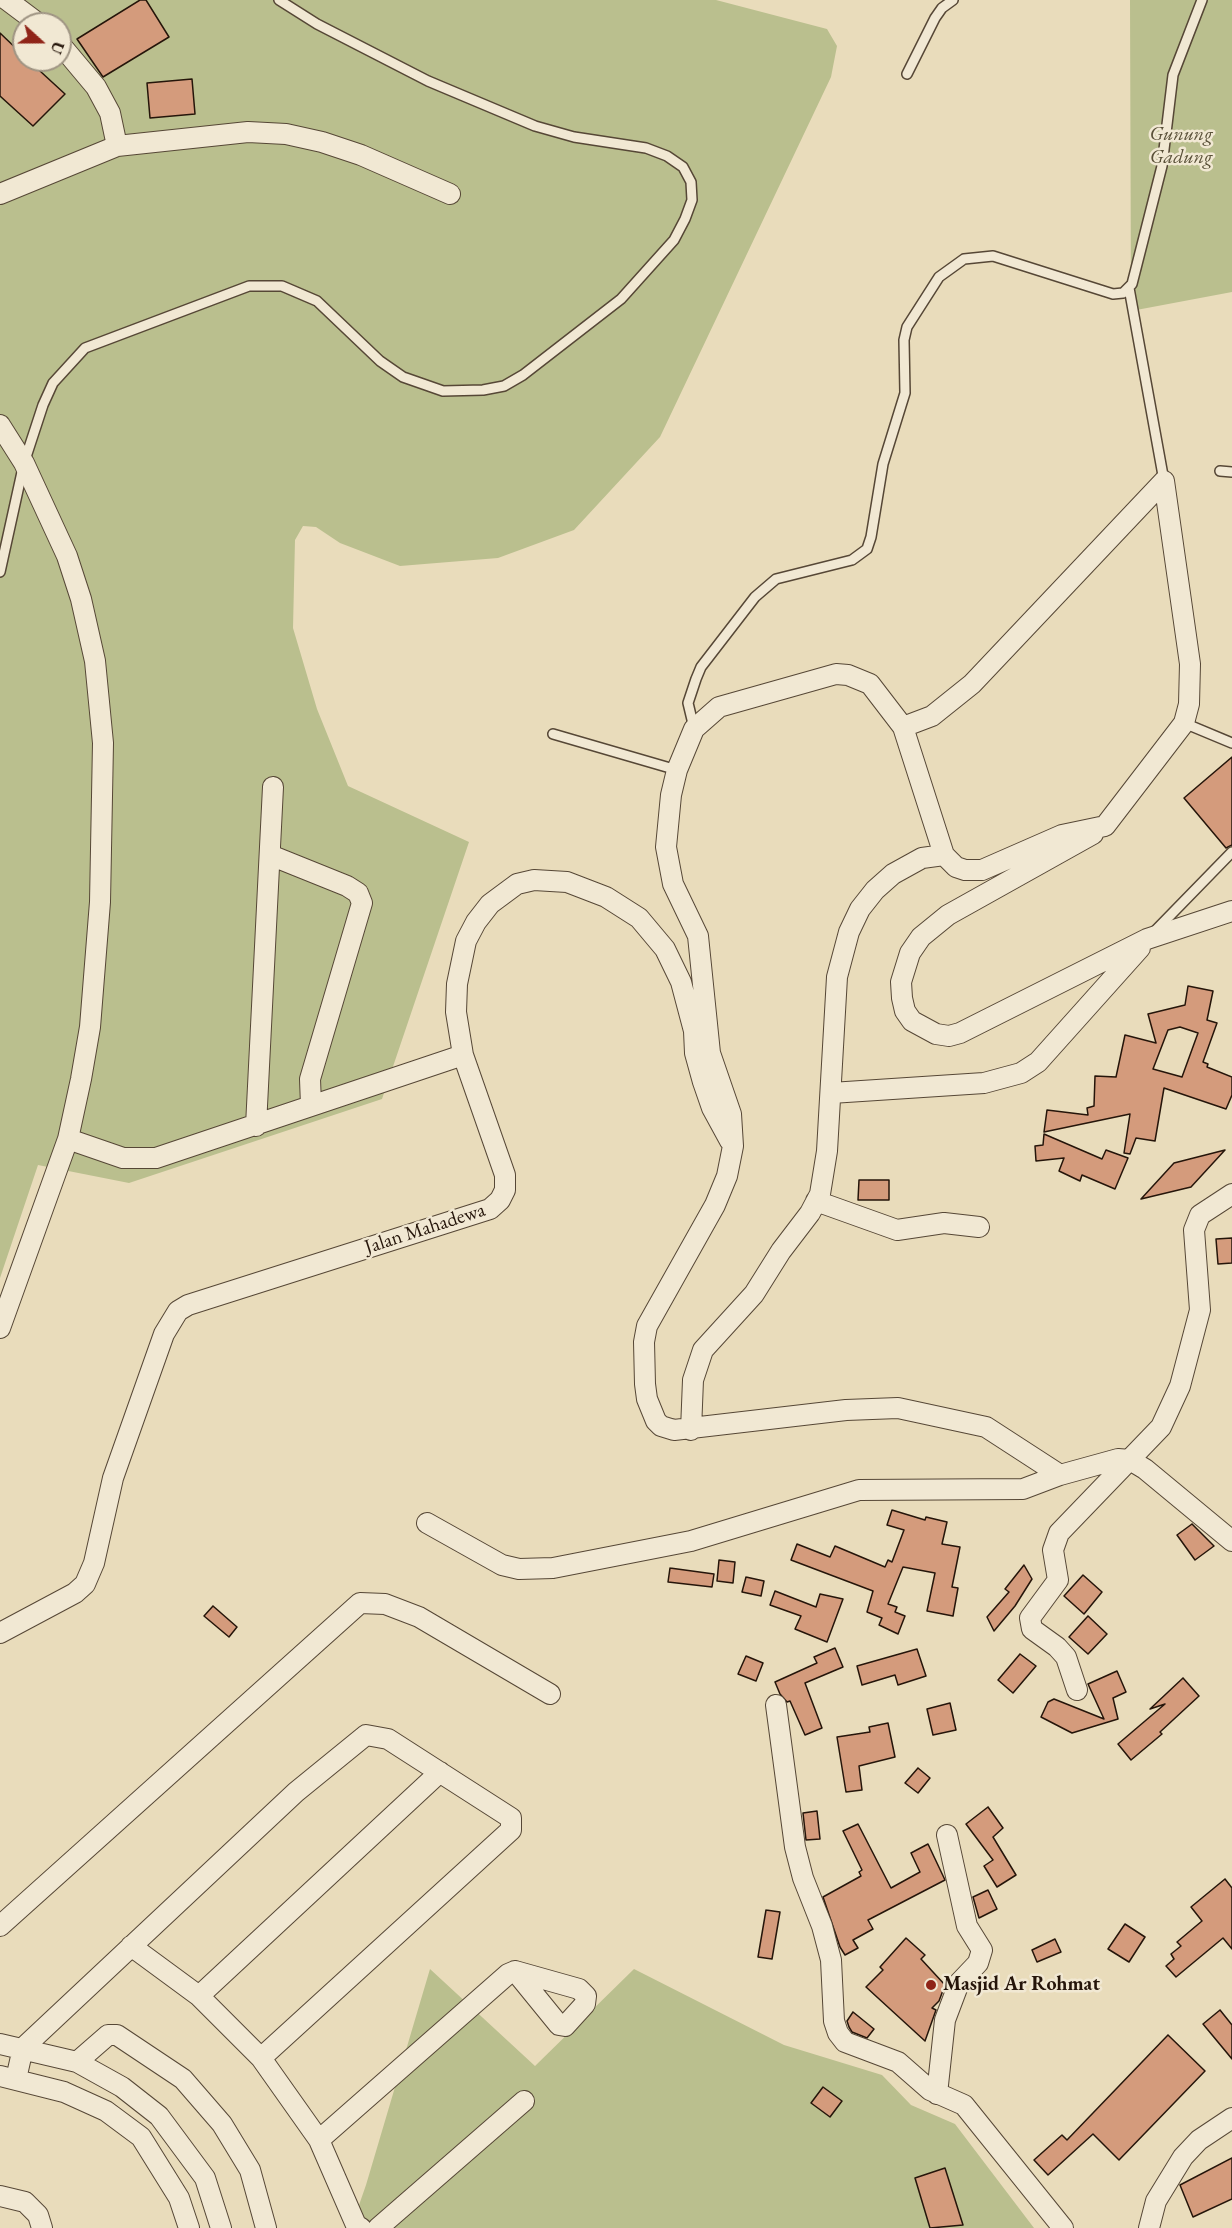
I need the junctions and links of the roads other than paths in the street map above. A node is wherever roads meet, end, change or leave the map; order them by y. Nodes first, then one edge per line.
1 (7, 0) edge
2 (279, 0) edge
3 (953, 0) edge
4 (1202, 0) edge
5 (23, 12) edge
6 (72, 58) edge
7 (907, 74) dead end
8 (117, 146) junction
9 (0, 194) edge
10 (450, 194) dead end
11 (1129, 288) junction
12 (0, 425) edge
13 (24, 463) junction
14 (1220, 471) dead end
15 (1232, 472) edge
16 (1164, 481) junction
17 (0, 572) edge
18 (1184, 723) junction
19 (903, 727) junction
20 (694, 729) junction
21 (553, 734) dead end
22 (1232, 742) edge
23 (677, 770) junction
24 (273, 787) dead end
25 (1105, 826) junction
26 (1232, 852) edge
27 (270, 855) junction
28 (944, 855) junction
29 (1232, 911) edge
30 (1148, 939) junction
31 (463, 1055) junction
32 (831, 1093) junction
33 (311, 1105) junction
34 (256, 1126) junction
35 (68, 1139) junction
36 (733, 1146) junction
37 (1232, 1194) edge
38 (816, 1201) junction
39 (979, 1227) dead end
40 (0, 1328) edge
41 (691, 1430) junction
42 (1130, 1461) junction
43 (1060, 1475) junction
44 (427, 1523) dead end
45 (1232, 1541) edge
46 (0, 1633) edge
47 (1077, 1690) dead end
48 (550, 1694) dead end
49 (776, 1705) dead end
50 (440, 1772) junction
51 (947, 1835) dead end
52 (0, 1926) edge
53 (131, 1946) junction
54 (515, 1971) dead end
55 (199, 1996) junction
56 (0, 2044) edge
57 (23, 2048) junction
58 (261, 2058) junction
59 (77, 2062) junction
60 (8, 2077) edge
61 (937, 2094) junction
62 (524, 2101) dead end
63 (1232, 2118) edge
64 (319, 2140) junction
65 (0, 2196) edge
66 (42, 2228) edge
67 (189, 2228) edge
68 (221, 2228) edge
69 (266, 2228) edge
70 (361, 2228) edge
71 (378, 2228) edge
72 (1063, 2228) edge
73 (1149, 2228) edge

1 - 5 street
2 - 13 lane
3 - 7 lane
4 - 11 lane
6 - 8 street
8 - 9 street
8 - 10 street
11 - 16 lane
11 - 20 lane
12 - 13 street
13 - 17 lane
13 - 35 street
14 - 15 lane
16 - 18 street
16 - 19 street
18 - 22 lane
18 - 25 street
19 - 20 street
19 - 28 street
20 - 23 street
21 - 23 lane
23 - 36 street
24 - 27 street
25 - 28 street
25 - 30 street
26 - 30 lane
27 - 33 street
27 - 34 street
28 - 32 street
29 - 30 street
30 - 32 street
31 - 33 street
31 - 36 street, Jalan Mahadewa
31 - 46 street, Jalan Mahadewa
32 - 38 street
33 - 34 street
34 - 35 street
35 - 40 street
36 - 41 street
37 - 42 street
38 - 39 street
38 - 41 street
41 - 43 street
42 - 43 street
42 - 45 street
42 - 47 street
43 - 44 street
48 - 52 street
49 - 61 street
50 - 53 street
50 - 55 street
50 - 58 street
51 - 61 street
53 - 55 street
53 - 57 street
54 - 64 street
55 - 58 street
56 - 57 street
57 - 59 street
57 - 60 street
58 - 64 street
59 - 68 street
59 - 69 street
60 - 67 street
61 - 72 street
62 - 71 street
63 - 73 street
64 - 70 street
65 - 66 street

